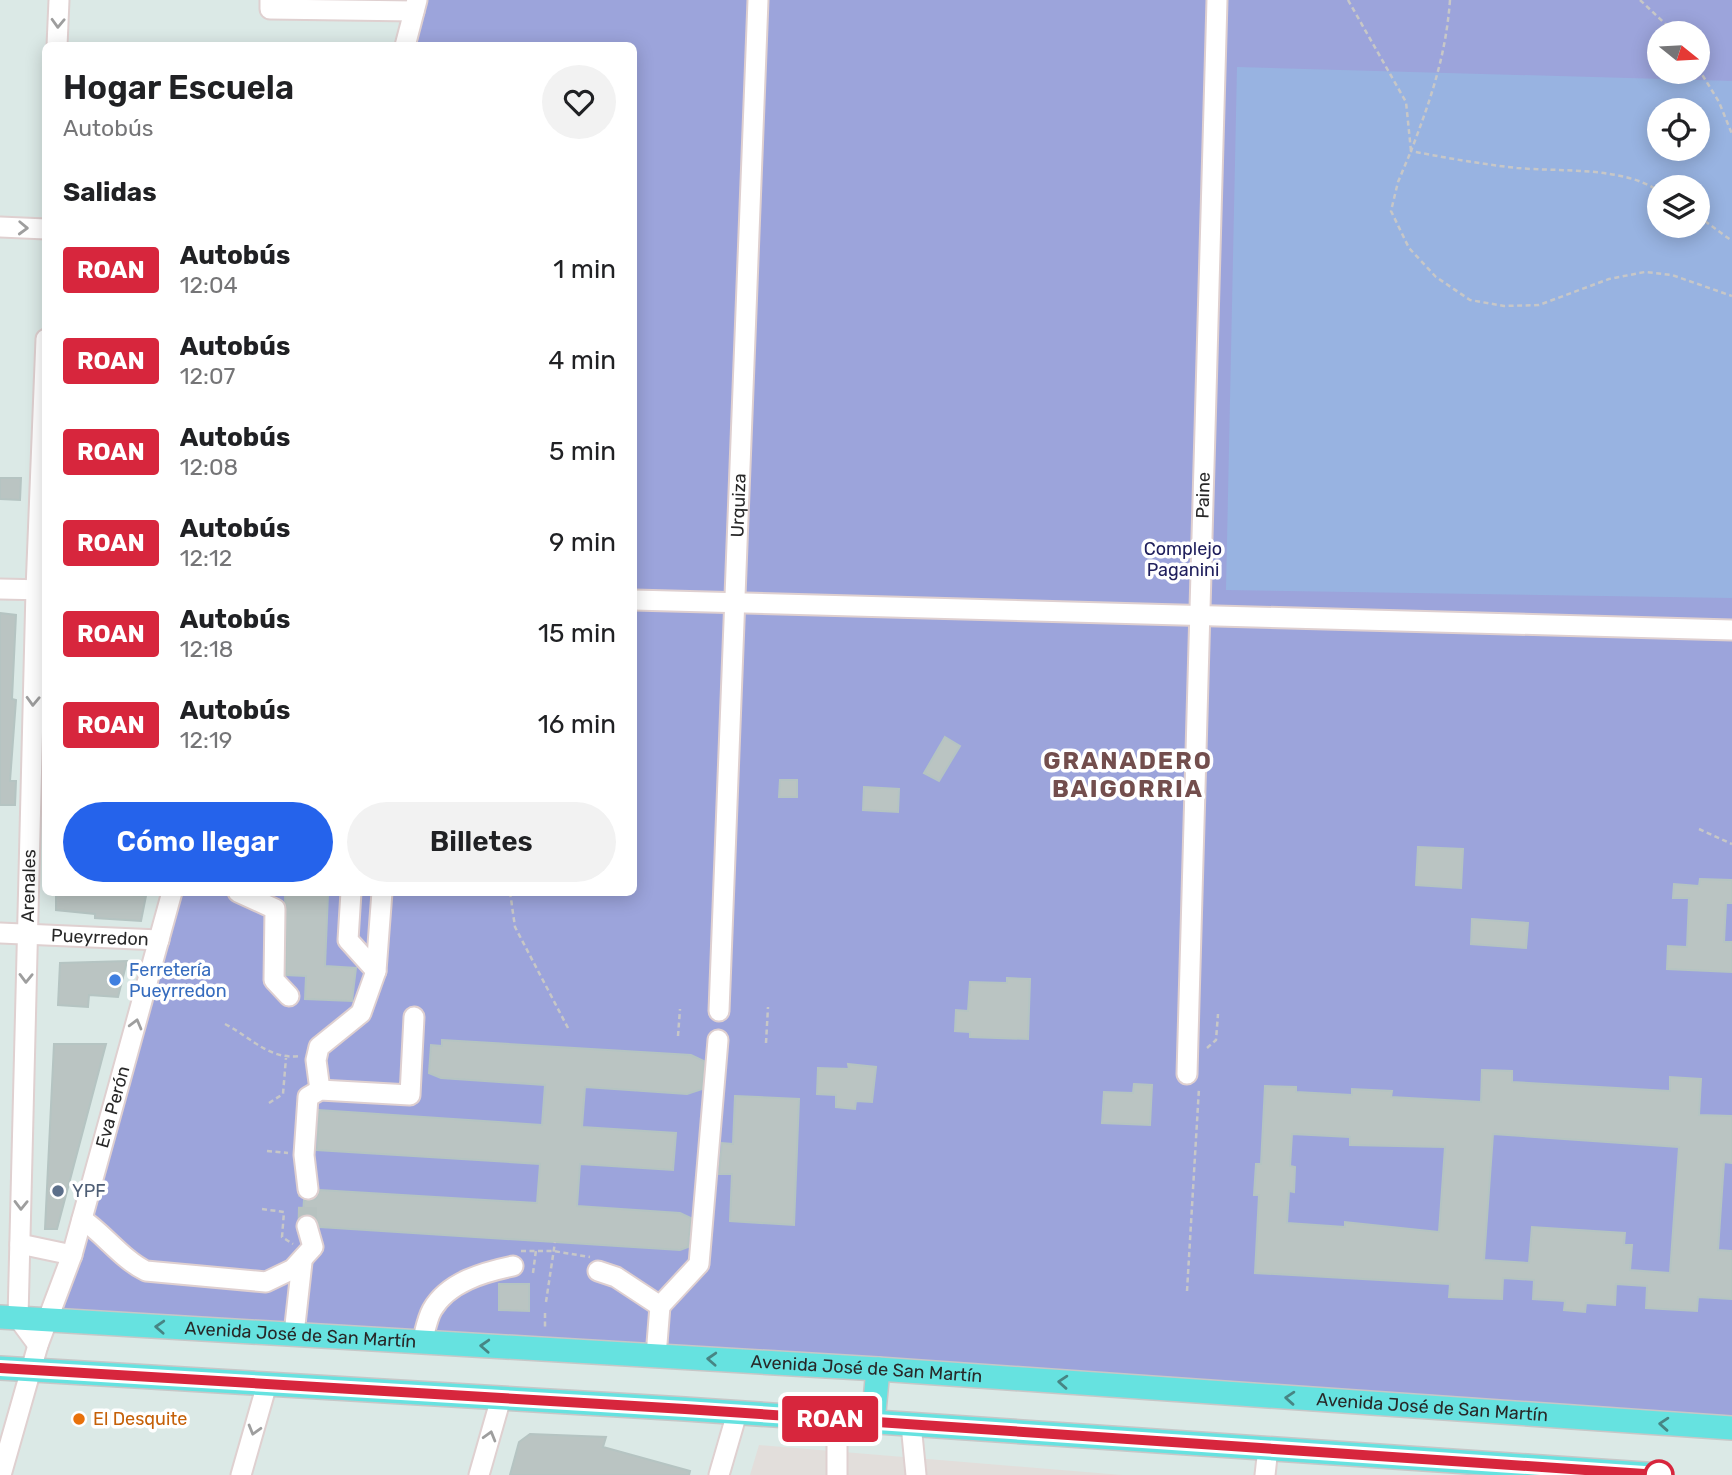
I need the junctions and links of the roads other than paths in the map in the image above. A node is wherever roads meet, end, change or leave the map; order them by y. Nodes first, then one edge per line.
1 (59, 0) edge
2 (270, 0) edge
3 (758, 0) edge
4 (1217, 0) edge
5 (341, 5) edge
6 (416, 5) edge
7 (57, 42) edge
8 (406, 42) edge
9 (0, 227) edge
10 (42, 229) edge
11 (42, 540) edge
12 (0, 589) edge
13 (41, 590) edge
14 (637, 600) edge
15 (735, 603) junction
16 (1199, 616) junction
17 (1732, 630) edge
18 (171, 896) edge
19 (247, 896) edge
20 (351, 896) edge
21 (383, 896) edge
22 (0, 933) edge
23 (27, 934) junction
24 (159, 940) junction
25 (376, 971) junction
26 (289, 996) dead end
27 (719, 1011) dead end
28 (414, 1017) dead end
29 (718, 1040) dead end
30 (1193, 1081) road end
31 (320, 1090) junction
32 (308, 1189) tunnel mouth
33 (82, 1219) junction
34 (307, 1226) tunnel mouth
35 (20, 1244) junction
36 (72, 1255) junction
37 (305, 1258) junction
38 (512, 1260) road end
39 (598, 1266) road end
40 (660, 1306) junction
41 (9, 1317) edge
42 (47, 1320) junction
43 (294, 1335) junction
44 (422, 1342) junction
45 (38, 1345) junction
46 (656, 1356) junction
47 (0, 1368) edge
48 (878, 1369) junction
49 (30, 1370) junction
50 (267, 1384) junction
51 (501, 1398) junction
52 (737, 1413) junction
53 (837, 1419) junction
54 (873, 1422) junction
55 (911, 1424) junction
56 (1732, 1428) edge
57 (1268, 1448) junction
58 (1624, 1474) edge
59 (1, 1475) edge
60 (241, 1475) edge
61 (479, 1475) edge
62 (719, 1475) edge
63 (837, 1475) edge
64 (916, 1475) edge
65 (1265, 1475) edge
66 (1660, 1475) edge

1 -> 7 street
2 - 5 street
3 - 15 street, Urquiza
4 - 16 street, Paine
5 - 6 street
6 - 8 street
9 -> 10 street
11 - 13 street, Arenales
12 - 13 street
13 -> 23 street, Arenales
14 - 15 street
15 - 16 street
15 - 27 street, Urquiza
16 - 17 street
16 - 30 street, Paine
18 - 24 street, Eva Perón
19 - 26 street
20 - 25 street
21 - 25 street
22 - 23 street, Pueyrredon
23 - 24 street, Pueyrredon
23 -> 35 street, Arenales
33 -> 24 street, Eva Perón
25 - 31 street
28 - 31 street
29 - 40 street
31 - 32 street
33 - 36 street, Eva Perón
33 - 37 street
34 - 37 street
35 - 36 street
35 - 41 street, Arenales
36 - 42 street, Eva Perón
37 - 43 street
38 - 44 street
39 - 40 street
40 - 46 street
41 - 42 main road, Avenida José de San Martín
41 - 45 street
43 -> 42 main road, Avenida José de San Martín
42 - 45 street, Eva Perón
43 - 44 main road, Avenida José de San Martín
46 -> 44 main road, Avenida José de San Martín
45 - 49 street, Eva Perón
48 -> 46 main road, Avenida José de San Martín
47 - 49 main road
48 - 54 main road
56 -> 48 main road, Avenida José de San Martín
49 - 50 main road
49 - 59 street, Eva Perón
50 - 51 main road
50 -> 60 street
51 - 52 main road
61 -> 51 street
52 - 53 main road
52 - 62 street
53 - 54 main road
53 - 63 street
54 - 55 main road
55 - 57 main road
55 - 64 street
57 - 58 main road
57 - 65 street
58 - 66 main road

